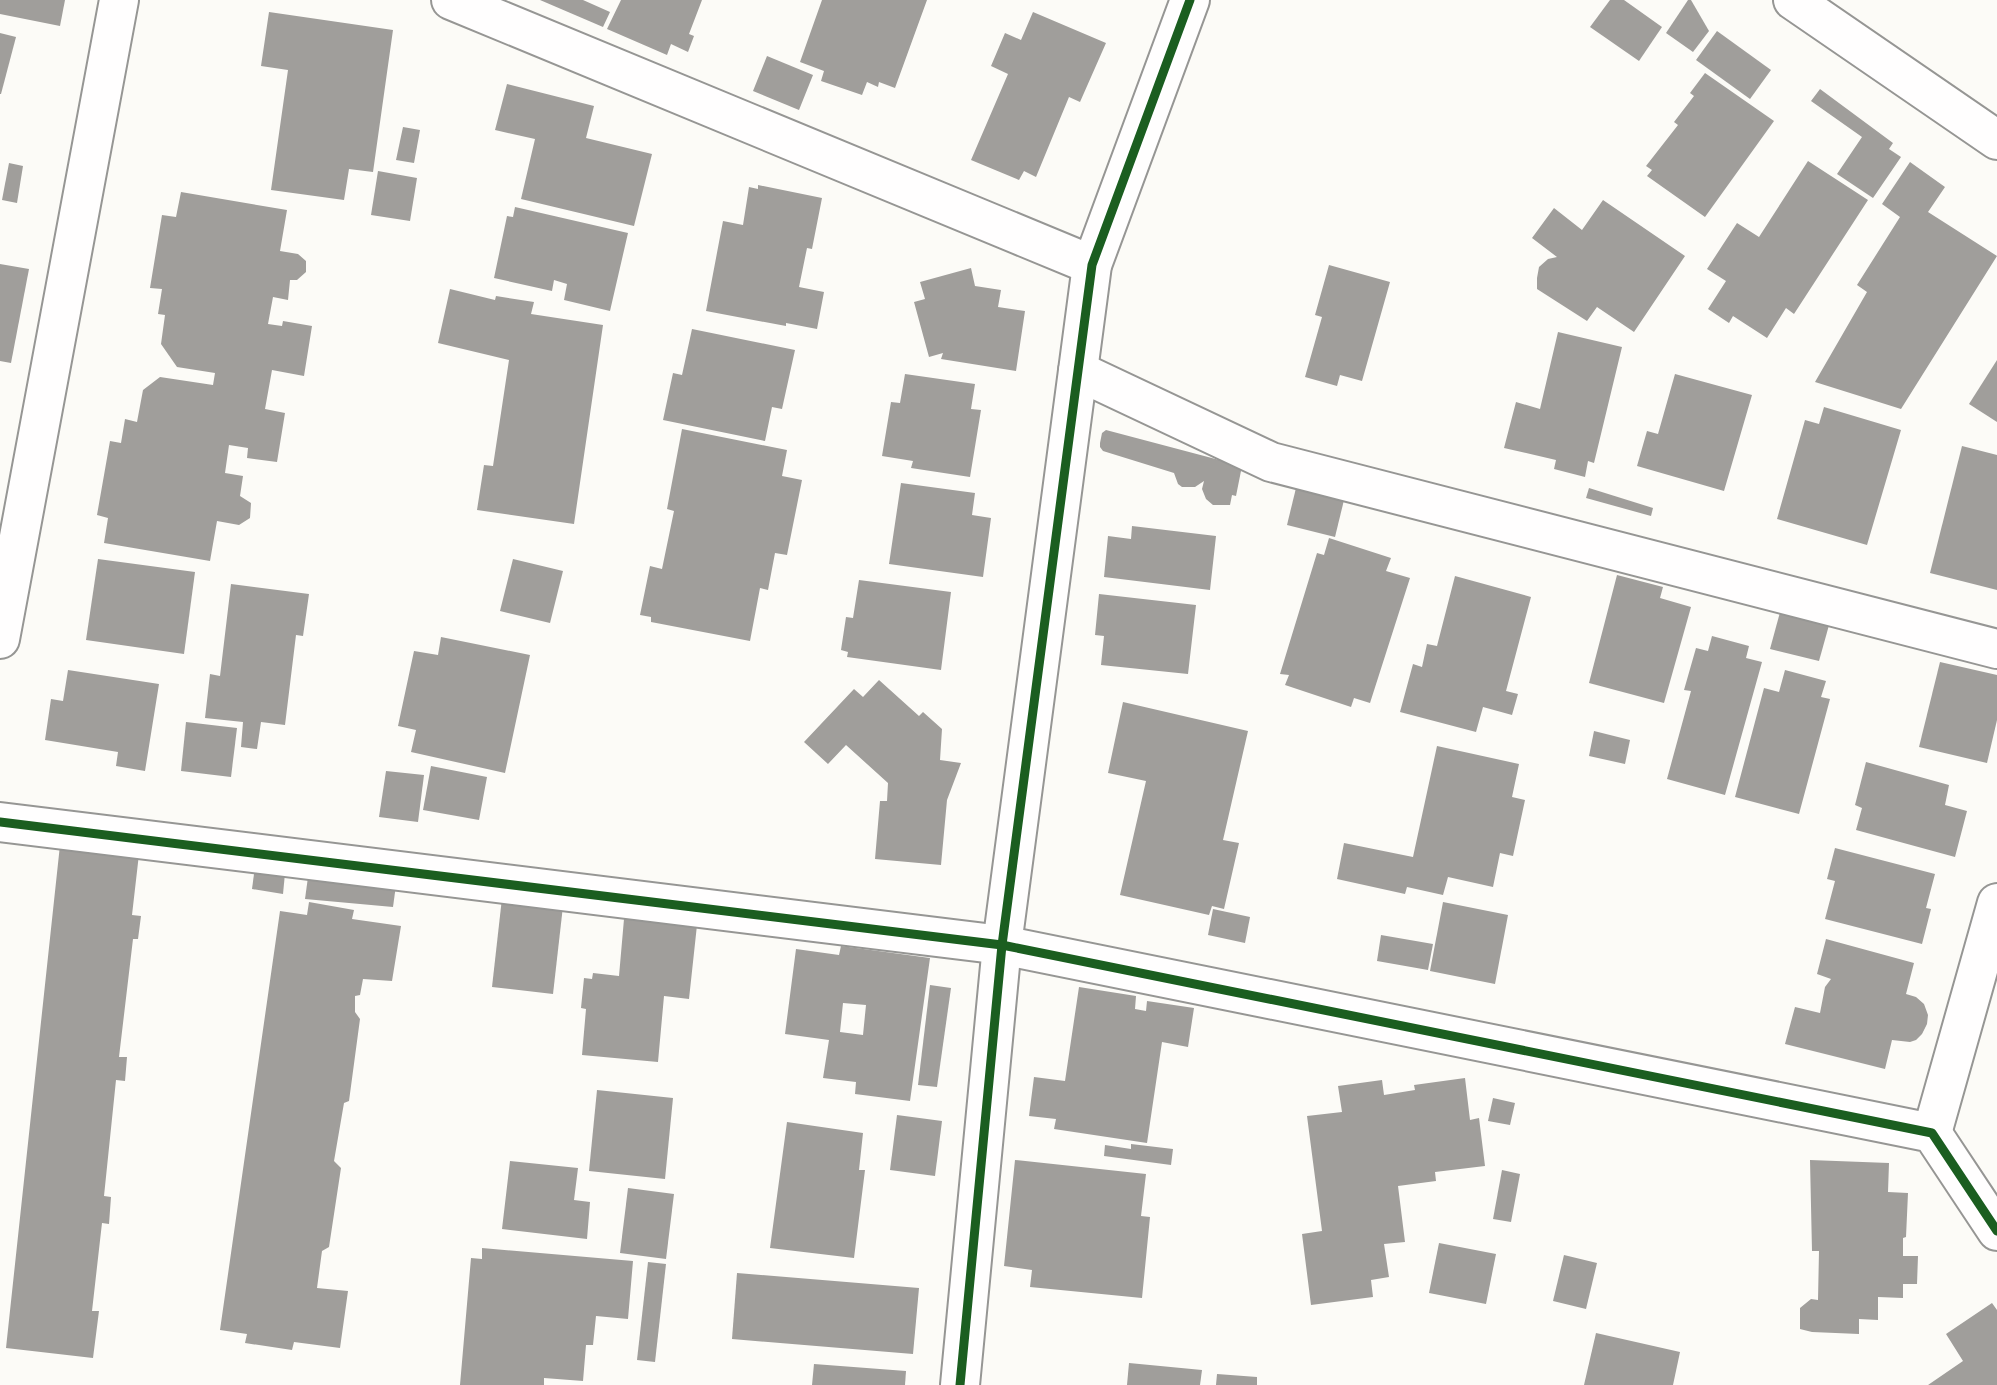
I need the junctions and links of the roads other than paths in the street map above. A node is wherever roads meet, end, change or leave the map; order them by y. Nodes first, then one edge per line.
1 (119, 0) edge
2 (451, 0) edge
3 (1189, 0) edge
4 (1793, 0) edge
5 (1997, 140) edge
6 (1092, 265) junction
7 (1078, 371) junction
8 (0, 639) edge
9 (1997, 649) edge
10 (0, 822) edge
11 (1997, 903) edge
12 (1002, 945) junction
13 (1932, 1133) junction
14 (1997, 1231) edge
15 (960, 1385) edge

1 - 8 street
2 - 6 street
3 - 6 street
4 - 5 street
6 - 7 street
7 - 9 street
7 - 12 street
10 - 12 street
11 - 13 street
12 - 13 street
12 - 15 street
13 - 14 street

